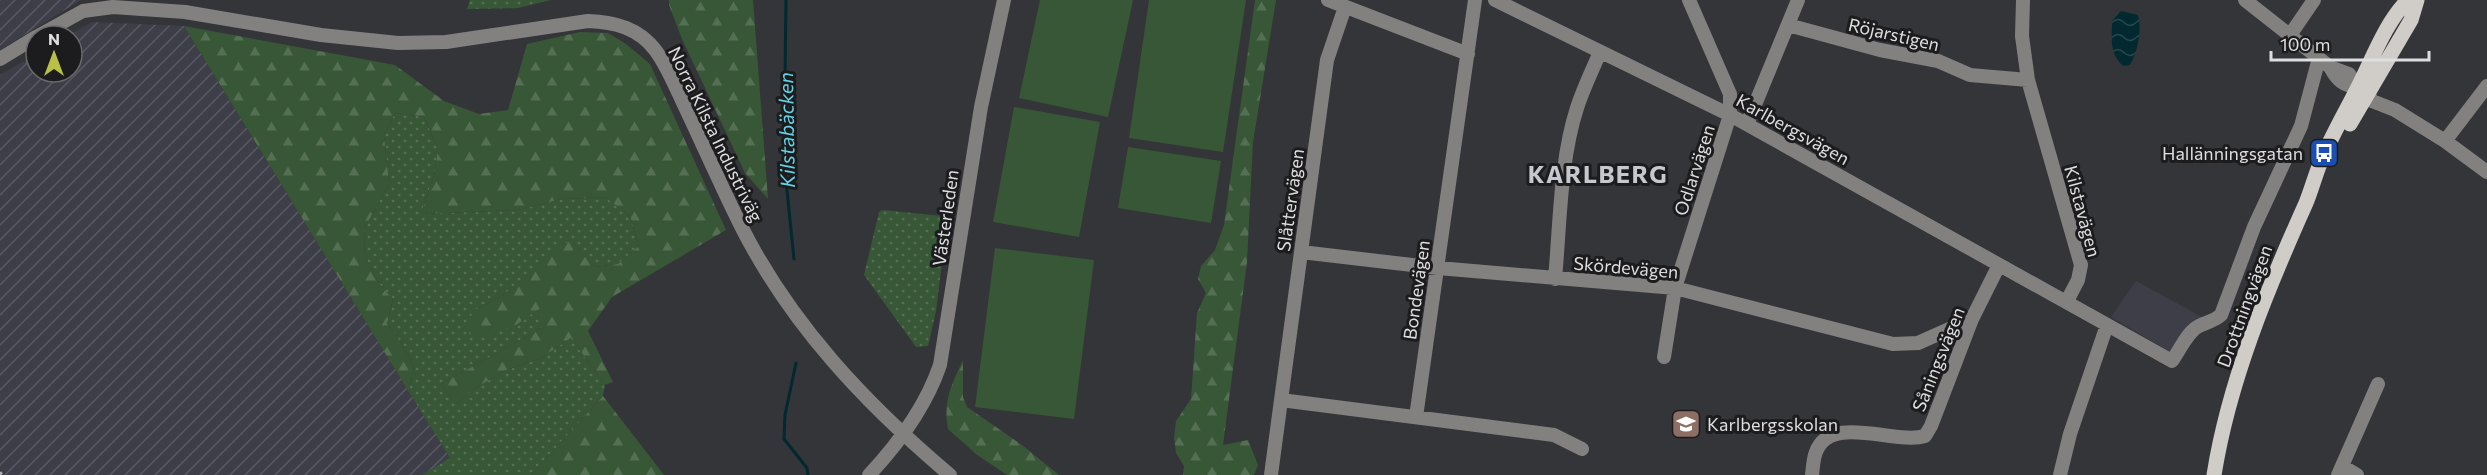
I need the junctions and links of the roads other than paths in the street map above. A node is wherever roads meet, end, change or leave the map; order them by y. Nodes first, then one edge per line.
1 (1004, 0) edge
2 (1328, 0) edge
3 (1474, 0) edge
4 (1496, 0) edge
5 (1689, 0) edge
6 (1798, 0) edge
7 (2023, 0) edge
8 (2245, 0) edge
9 (2314, 0) edge
10 (2408, 0) edge
11 (2417, 0) edge
12 (1345, 6) junction
13 (59, 24) edge
14 (1788, 25) junction
15 (2290, 35) junction
16 (24, 45) edge
17 (1600, 52) junction
18 (1468, 54) junction
19 (0, 59) edge
20 (2325, 62) junction
21 (2028, 80) junction
22 (2487, 86) edge
23 (2363, 90) junction
24 (1730, 115) junction
25 (1748, 124) junction
26 (2445, 141) junction
27 (2487, 172) edge
28 (1301, 252) junction
29 (1999, 265) junction
30 (1438, 268) junction
31 (1555, 279) junction
32 (1675, 288) junction
33 (2067, 301) junction
34 (1972, 319) junction
35 (2107, 325) junction
36 (1664, 357) dead end
37 (2378, 384) dead end
38 (1281, 400) junction
39 (1416, 417) junction
40 (903, 434) junction
41 (2219, 444) junction
42 (1582, 449) dead end
43 (2340, 471) edge
44 (869, 475) edge
45 (950, 475) edge
46 (1271, 475) edge
47 (1812, 475) edge
48 (2060, 475) edge
49 (2206, 475) edge
50 (2214, 475) edge
51 (2357, 475) edge

1 - 40 street, Västerleden
2 - 12 street
3 - 18 street, Bondevägen
4 - 17 street, Karlbergsvägen
5 - 24 street, Odlarvägen
6 - 14 street
7 - 21 street, Kilstavägen
8 - 15 street
9 - 15 street
10 - 23 main road, Drottningvägen
11 - 23 main road, Drottningvägen
12 - 18 street
12 - 28 street, Slåttervägen
13 - 40 street, Norra Kilsta Industriväg
14 - 21 street, Röjarstigen
14 - 25 street
15 - 20 street
16 - 19 street, Norra Kilsta Industriväg
17 - 24 street, Karlbergsvägen
17 - 31 street
18 - 30 street, Bondevägen
20 - 23 street
20 - 35 street
21 - 33 street, Kilstavägen
22 - 26 street
23 - 26 street
23 - 41 main road, Drottningvägen
24 - 25 street, Karlbergsvägen
24 - 32 street, Odlarvägen
25 - 29 street, Karlbergsvägen
26 - 27 street
28 - 30 street, Skördevägen
28 - 38 street, Slåttervägen
29 - 33 street, Karlbergsvägen
29 - 34 street, Såningsvägen
30 - 31 street, Skördevägen
30 - 39 street, Bondevägen
31 - 32 street, Skördevägen
32 - 34 street, Skördevägen
32 - 36 street, Odlarvägen
33 - 35 street
34 - 47 street, Såningsvägen
35 - 48 street
37 - 43 street
38 - 39 street
38 - 46 street, Slåttervägen
39 - 42 street
40 - 44 street, Västerleden
40 - 45 street, Norra Kilsta Industriväg
41 - 49 main road, Drottningvägen
41 - 50 main road, Drottningvägen
43 - 51 street

